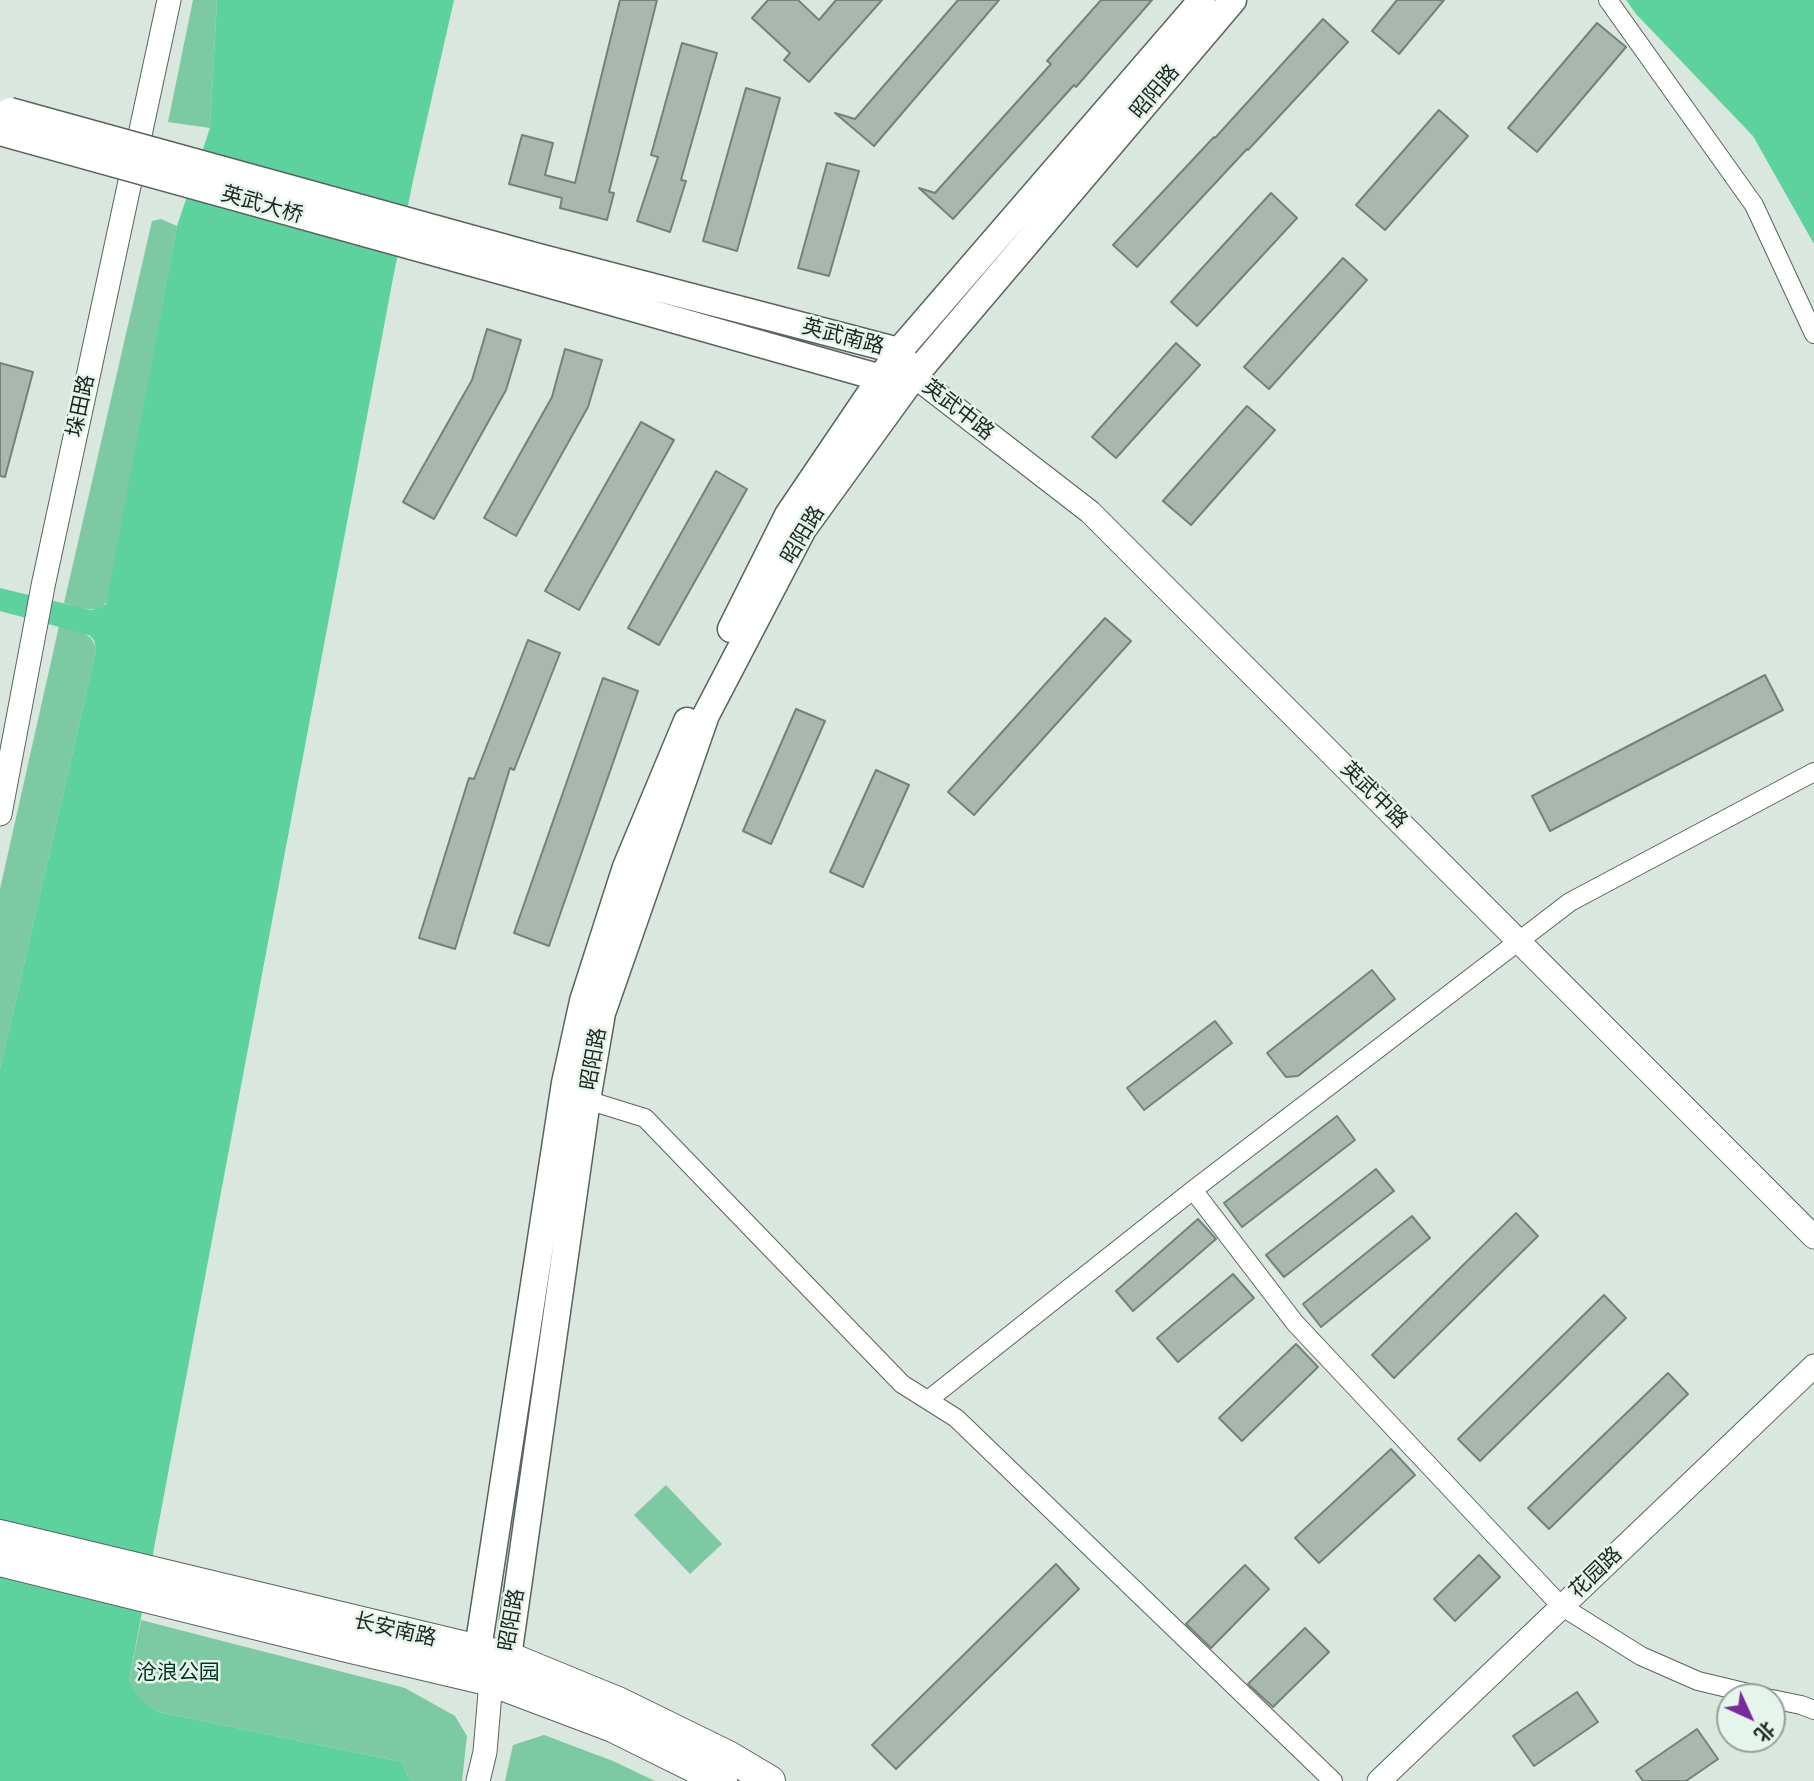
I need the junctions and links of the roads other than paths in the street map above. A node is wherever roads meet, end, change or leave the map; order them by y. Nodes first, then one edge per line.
1 (169, 0) edge
2 (1202, 0) edge
3 (1233, 0) edge
4 (1608, 0) edge
5 (3, 117) edge
6 (527, 266) junction
7 (1814, 334) edge
8 (900, 351) junction
9 (914, 376) junction
10 (881, 378) junction
11 (1814, 772) edge
12 (0, 814) edge
13 (1519, 941) junction
14 (587, 1100) junction
15 (1193, 1190) junction
16 (1814, 1237) edge
17 (1814, 1366) edge
18 (928, 1400) junction
19 (0, 1535) edge
20 (0, 1561) edge
21 (1561, 1606) junction
22 (355, 1635) junction
23 (478, 1649) junction
24 (500, 1669) junction
25 (1716, 1686) edge
26 (1786, 1702) edge
27 (1814, 1710) edge
28 (478, 1781) edge
29 (722, 1781) edge
30 (770, 1781) edge
31 (1333, 1781) edge
32 (1379, 1781) edge

1 - 12 street, 垛田路
2 - 8 main road, 昭阳路
3 - 9 main road, 昭阳路
4 - 7 street
5 - 6 main road, 英武大桥, bridge
6 - 8 main road, 英武南路
6 - 10 main road, 英武南路
8 - 9 main road, 英武南路
8 - 10 main road, 昭阳路
9 - 10 main road, 英武南路
9 - 13 street, 英武中路
9 - 14 main road, 昭阳路
10 - 23 main road, 昭阳路
11 - 13 street
13 - 15 street
13 - 16 street, 英武中路
14 - 18 street
14 - 24 main road, 昭阳路
15 - 18 street
15 - 21 street
17 - 21 street, 花园路
18 - 31 street
19 - 22 main road, 长安南路
20 - 22 main road, 长安南路
21 - 25 street
21 - 32 street, 花园路
22 - 23 main road, 长安南路
22 - 24 main road, 长安南路
23 - 24 main road, 长安南路
24 - 28 street
24 - 29 main road, 长安南路
24 - 30 main road, 长安南路
26 - 27 street

